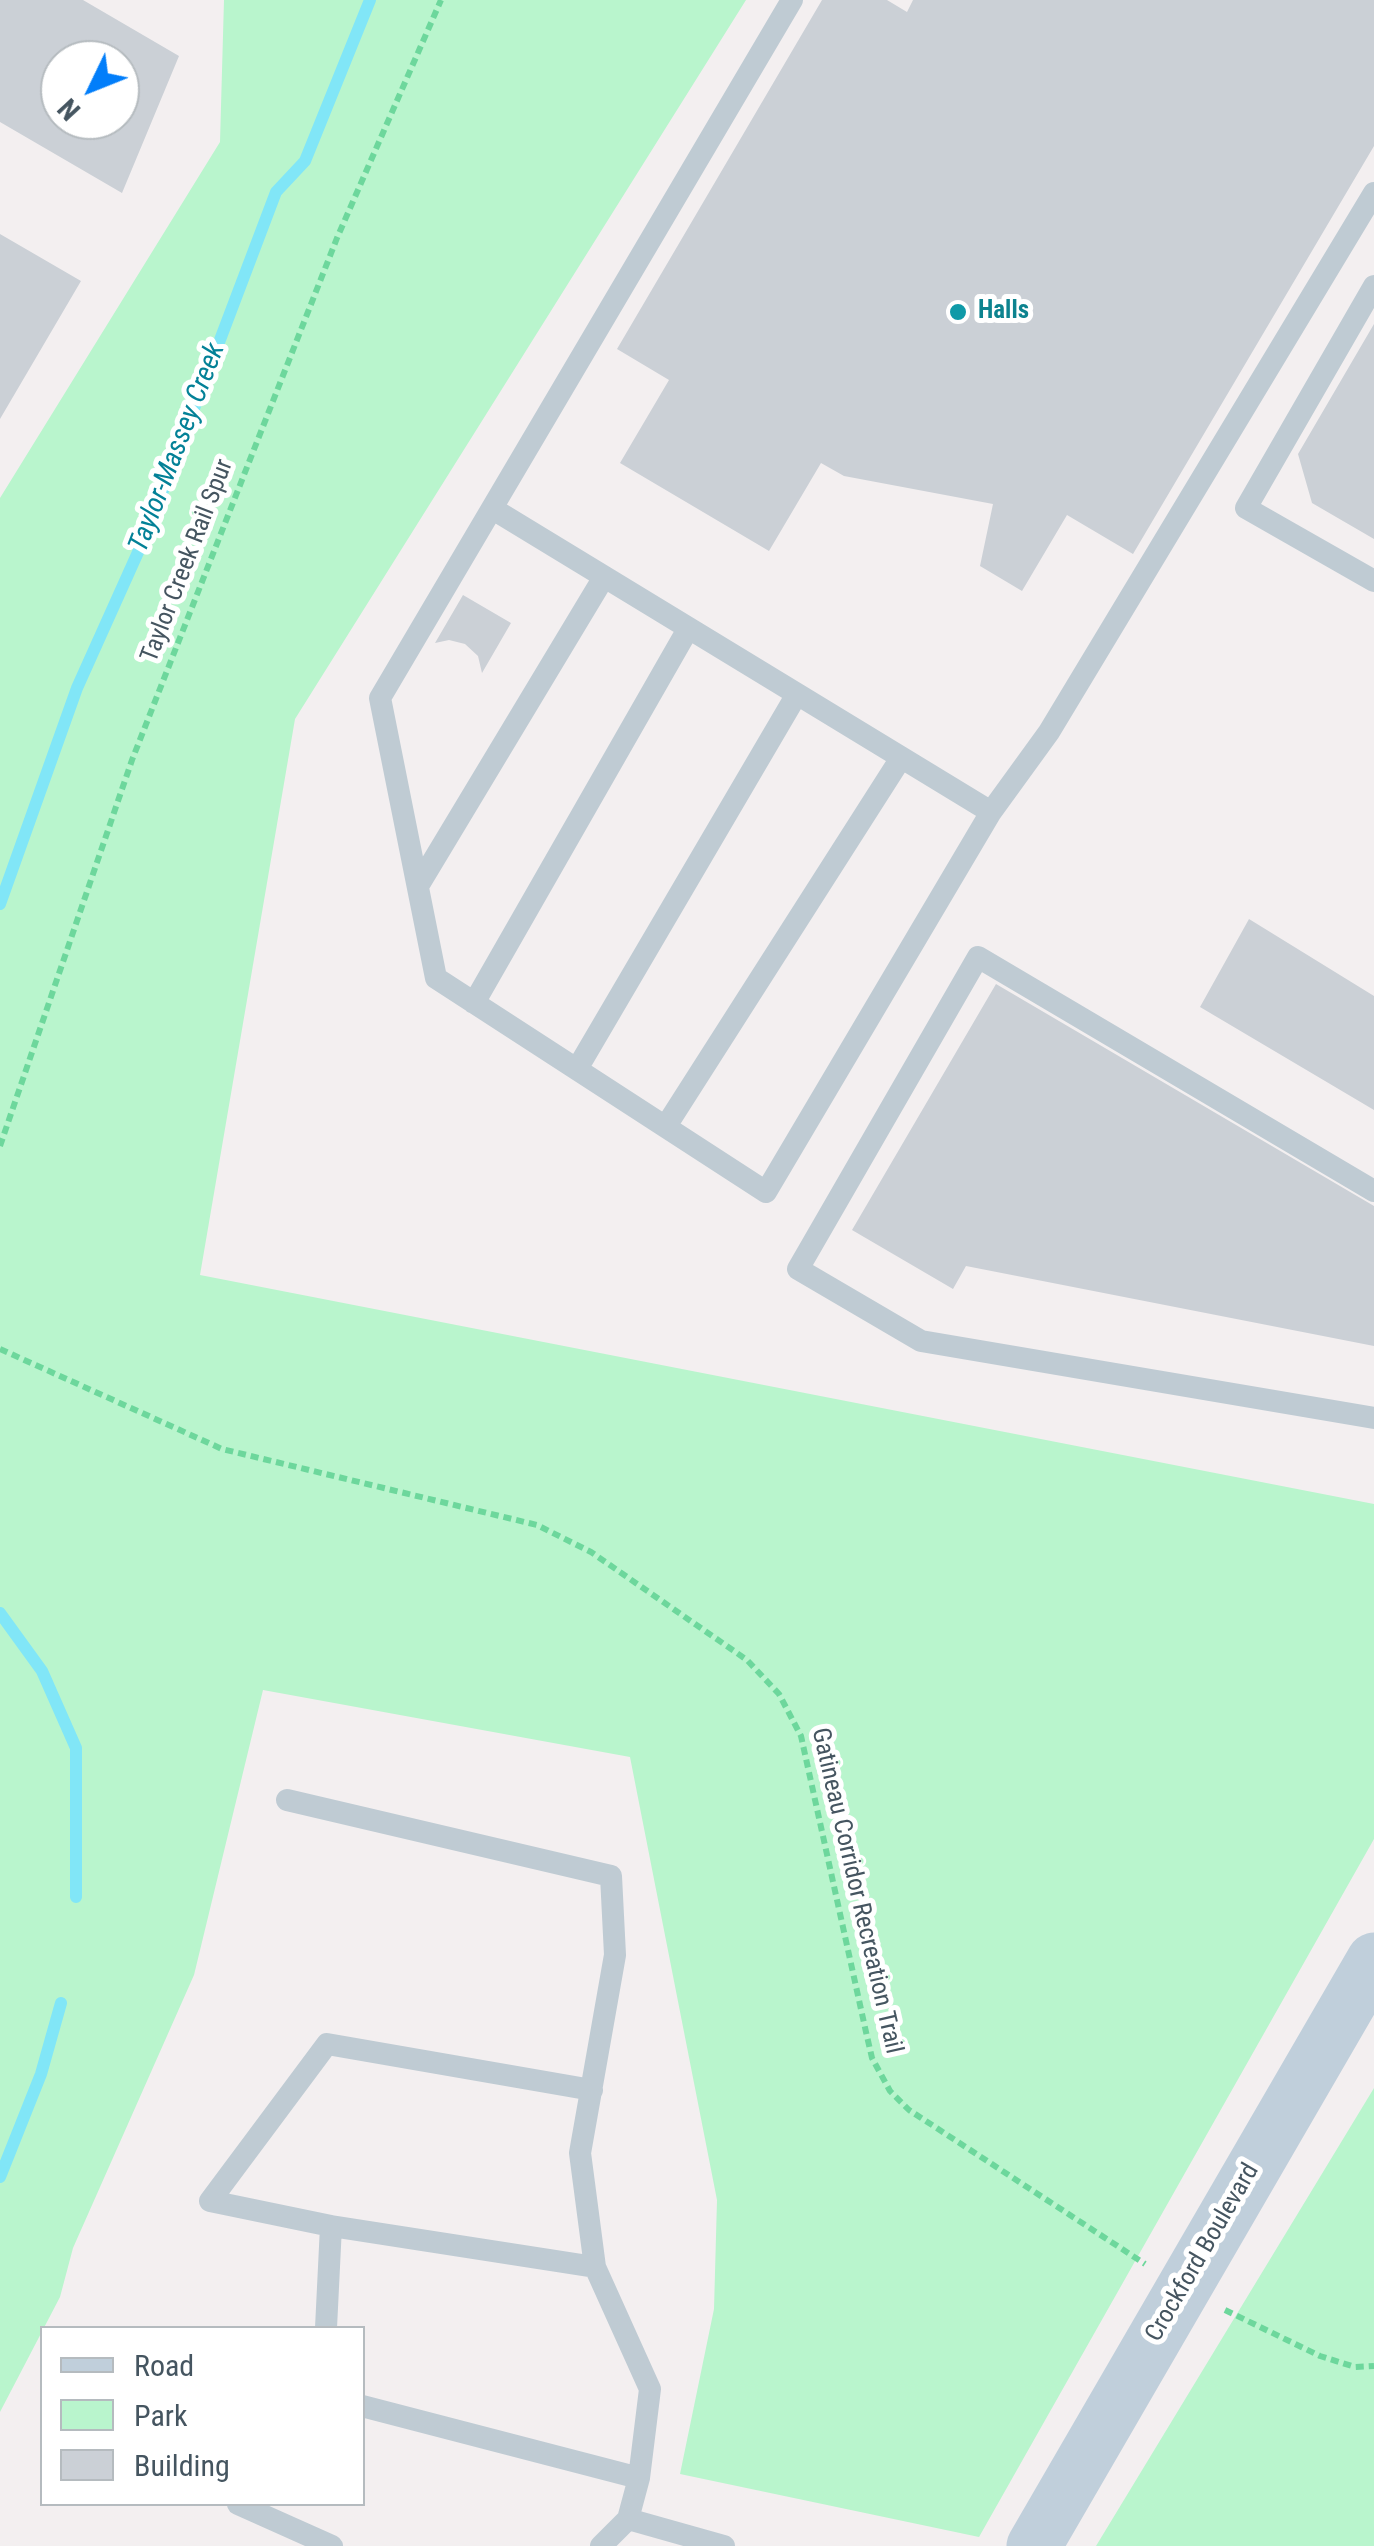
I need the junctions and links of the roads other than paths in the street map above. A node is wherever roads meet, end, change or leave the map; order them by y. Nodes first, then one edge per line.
1 (792, 0) edge
2 (1374, 193) edge
3 (1374, 286) edge
4 (493, 509) junction
5 (604, 577) junction
6 (1374, 581) edge
7 (688, 628) junction
8 (797, 694) junction
9 (901, 758) junction
10 (990, 812) junction
11 (418, 886) junction
12 (474, 1003) junction
13 (577, 1069) junction
14 (666, 1126) junction
15 (1374, 1190) edge
16 (1374, 1418) edge
17 (287, 1800) dead end
18 (1374, 1960) edge
19 (592, 2090) junction
20 (331, 2226) junction
21 (594, 2267) junction
22 (326, 2326) edge
23 (365, 2407) edge
24 (639, 2478) junction
25 (248, 2506) edge
26 (278, 2512) edge
27 (628, 2519) junction
28 (332, 2546) edge
29 (600, 2546) edge
30 (724, 2546) edge
31 (1034, 2546) edge

1 - 4 lane
2 - 10 lane
3 - 6 lane
4 - 5 lane
4 - 11 lane
5 - 7 lane
5 - 11 lane
7 - 8 lane
7 - 12 lane
8 - 9 lane
8 - 13 lane
9 - 10 lane
9 - 14 lane
10 - 14 lane
11 - 12 lane
12 - 13 lane
13 - 14 lane
15 - 16 lane
17 - 19 lane
18 - 31 street, Crockford Boulevard
19 - 20 lane
19 - 21 lane
20 - 21 lane
20 - 22 lane
21 - 24 lane
23 - 24 lane
24 - 27 lane
25 - 26 lane
26 - 28 lane
27 - 29 lane
27 - 30 lane

